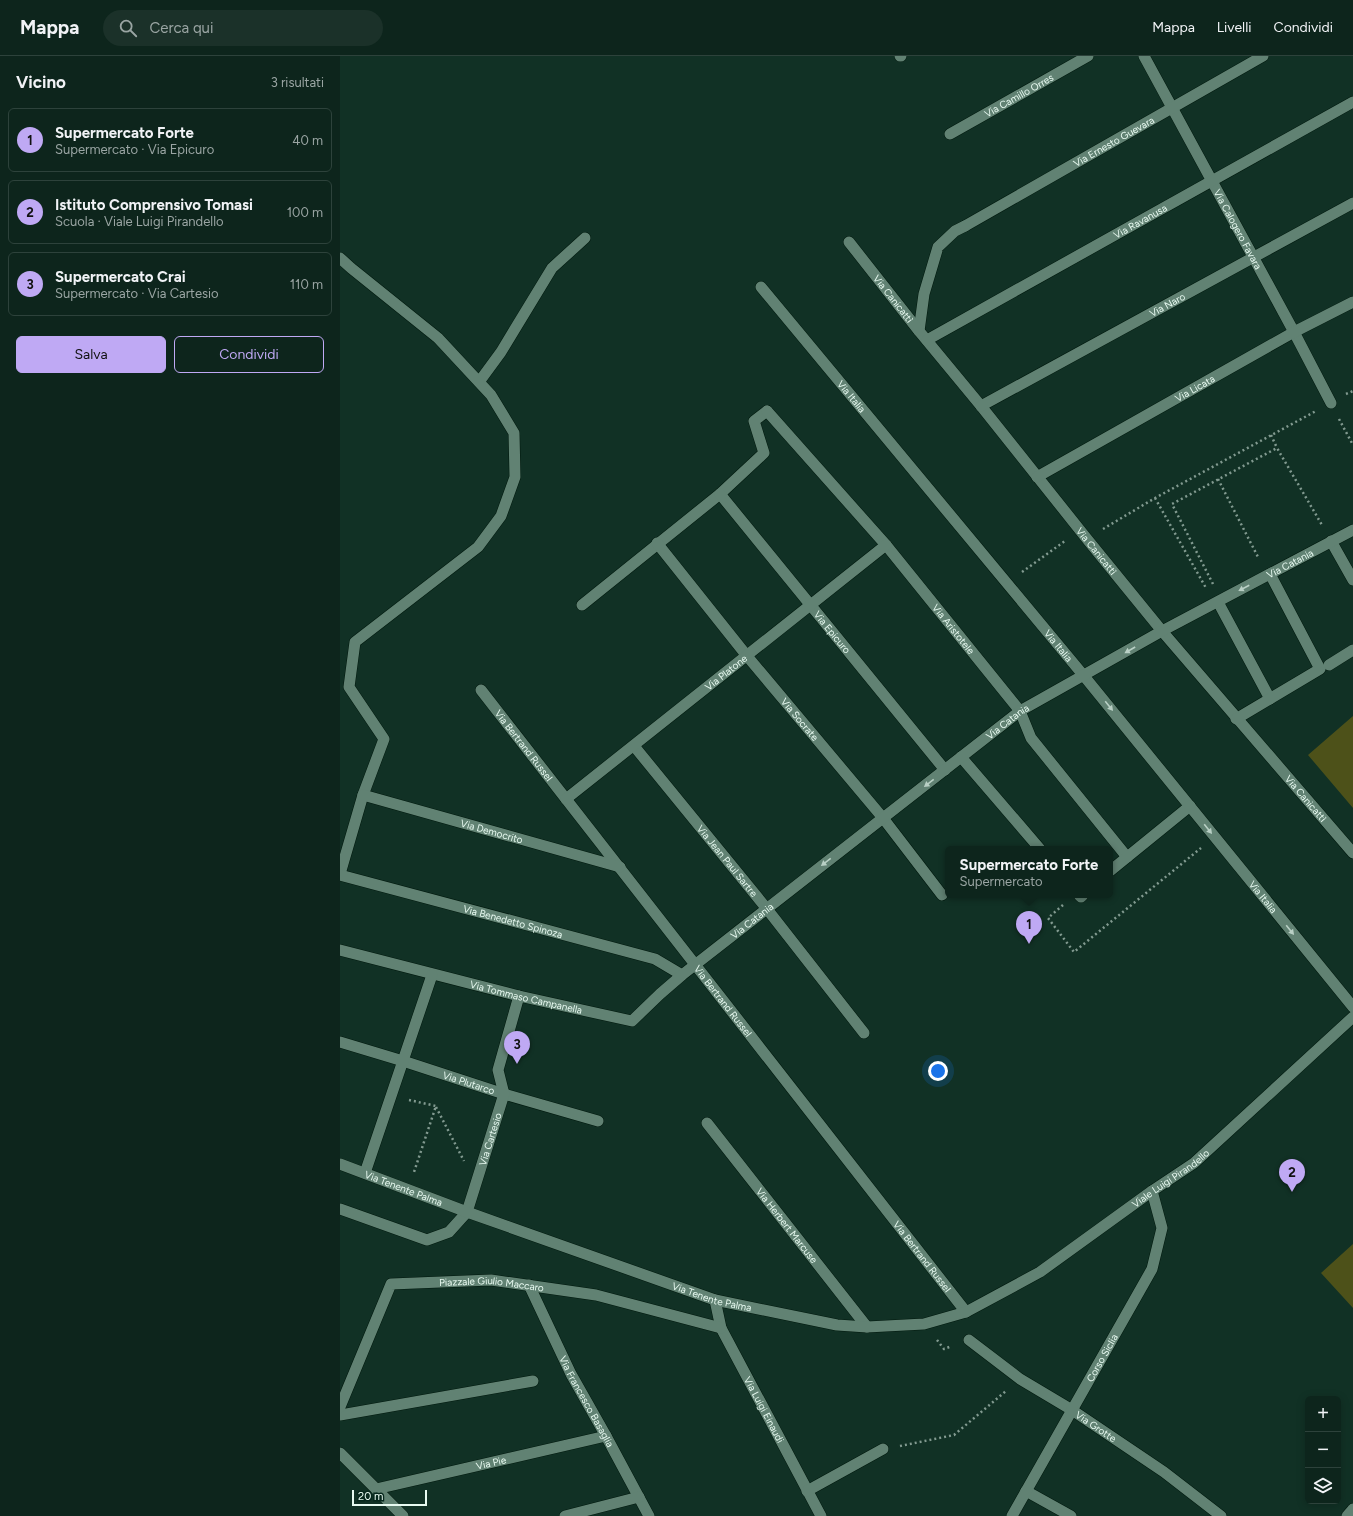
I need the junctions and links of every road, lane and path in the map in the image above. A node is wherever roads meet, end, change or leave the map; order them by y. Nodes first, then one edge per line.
1 (1088, 56) edge
2 (1144, 56) edge
3 (1263, 56) edge
4 (1353, 102) edge
5 (1173, 107) junction
6 (950, 134) dead end
7 (1213, 181) junction
8 (1353, 203) edge
9 (585, 238) dead end
10 (849, 242) dead end
11 (340, 258) edge
12 (1253, 258) junction
13 (761, 286) dead end
14 (1353, 302) edge
15 (919, 331) junction
16 (1294, 332) junction
17 (927, 340) junction
18 (479, 382) junction
19 (1331, 403) junction
20 (982, 406) junction
21 (1271, 435) junction
22 (1353, 445) edge
23 (1277, 448) junction
24 (1037, 477) junction
25 (1218, 479) junction
26 (720, 494) junction
27 (1155, 498) junction
28 (1080, 530) junction
29 (1353, 530) edge
30 (1087, 539) junction
31 (1331, 541) junction
32 (658, 543) junction
33 (886, 545) junction
34 (1269, 575) junction
35 (1353, 580) edge
36 (1007, 583) junction
37 (1218, 602) junction
38 (582, 605) dead end
39 (811, 605) junction
40 (1162, 631) junction
41 (1353, 650) edge
42 (747, 656) junction
43 (1329, 665) dead end
44 (1084, 676) junction
45 (481, 690) dead end
46 (1270, 699) junction
47 (1020, 712) junction
48 (1236, 719) junction
49 (634, 746) junction
50 (961, 757) junction
51 (945, 770) junction
52 (362, 795) junction
53 (566, 799) junction
54 (1190, 806) junction
55 (883, 818) junction
56 (1215, 837) junction
57 (1037, 846) edge
58 (1353, 853) edge
59 (1126, 856) junction
60 (620, 867) junction
61 (1113, 868) edge
62 (340, 874) edge
63 (942, 895) dead end
64 (1063, 904) dead end
65 (767, 909) junction
66 (340, 950) edge
67 (695, 965) junction
68 (432, 975) junction
69 (682, 975) junction
70 (519, 996) junction
71 (1353, 1007) edge
72 (1353, 1017) edge
73 (864, 1033) dead end
74 (340, 1042) edge
75 (403, 1060) junction
76 (393, 1090) junction
77 (504, 1094) junction
78 (436, 1106) junction
79 (598, 1121) dead end
80 (707, 1123) dead end
81 (340, 1164) edge
82 (481, 1168) junction
83 (365, 1173) junction
84 (408, 1189) junction
85 (1152, 1191) junction
86 (340, 1209) edge
87 (467, 1212) junction
88 (529, 1285) junction
89 (716, 1300) junction
90 (966, 1312) junction
91 (924, 1324) junction
92 (867, 1327) junction
93 (721, 1328) junction
94 (969, 1340) joint
95 (1020, 1379) junction
96 (533, 1381) dead end
97 (340, 1407) edge
98 (1072, 1410) junction
99 (340, 1415) edge
100 (606, 1436) junction
101 (883, 1449) joint
102 (340, 1453) edge
103 (376, 1489) junction
104 (807, 1491) junction
105 (1026, 1491) junction
106 (639, 1497) junction
107 (1353, 1509) edge
108 (403, 1516) edge
109 (565, 1516) edge
110 (649, 1516) edge
111 (821, 1516) edge
112 (1012, 1516) edge
113 (1071, 1516) edge
114 (1221, 1516) edge
115 (1347, 1516) edge

1 - 6 street, Via Camillo Orres
2 - 5 street, Via Calogero Favara
3 - 5 street, Via Ernesto Guevara
4 - 7 street, Via Ravanusa
5 - 7 street, Via Calogero Favara
5 - 15 street, Via Ernesto Guevara
7 - 12 street, Via Calogero Favara
7 - 17 street, Via Ravanusa
8 - 12 street, Via Naro
9 - 18 street
10 - 15 street, Via Canicattì
11 - 18 street
12 - 16 street, Via Calogero Favara
12 - 20 street, Via Naro
13 - 36 street, Via Italia
14 - 16 street, Via Licata
15 - 17 street, Via Canicattì
16 - 19 street, Via Calogero Favara
16 - 24 street, Via Licata
17 - 20 street, Via Canicattì
18 - 52 street
19 - 21 path
19 - 22 path
20 - 24 street, Via Canicattì
21 - 23 path
21 - 27 path
23 - 25 path
23 - 31 path
24 - 28 street, Via Canicattì
25 - 34 path
25 - 37 path
26 - 32 street
26 - 33 street, Via Aristotele
26 - 39 street, Via Epicuro
27 - 30 path
27 - 37 path
28 - 30 street, Via Canicattì
28 - 36 path
29 - 31 street, Via Catania
30 - 40 street, Via Canicattì
31 - 34 street, Via Catania
31 - 35 street
32 - 38 street
32 - 42 street, Via Socrate
33 - 39 street, Via Platone
33 - 47 street, Via Aristotele
34 -> 37 street, Via Catania
34 - 46 street
36 - 44 street, Via Italia
37 - 40 street, Via Catania
37 - 46 street
39 - 42 street, Via Platone
39 - 51 street, Via Epicuro
40 -> 44 street, Via Catania
40 - 48 street, Via Canicattì
41 - 43 street
42 - 49 street, Via Platone
42 - 55 street, Via Socrate
44 - 47 street, Via Catania
44 -> 54 street, Via Italia
45 - 53 street, Via Bertrand Russel
46 - 48 street
47 - 50 street, Via Catania
47 - 59 street, Via Aristotele
48 - 58 street, Via Canicattì
49 - 53 street, Via Platone
49 - 65 street, Via Jean Paul Sartre
50 - 51 street, Via Catania
50 - 57 street
51 -> 55 street, Via Catania
52 - 60 street, Via Democrito
52 - 62 street
53 - 60 street, Via Bertrand Russel
54 -> 56 street, Via Italia
54 - 59 street
55 - 63 street, Via Socrate
55 -> 65 street, Via Catania
56 - 64 path
56 -> 71 street, Via Italia
59 - 61 street
60 - 67 street, Via Bertrand Russel
62 - 69 street, Via Benedetto Spinoza
65 - 67 street, Via Catania
65 - 73 street, Via Jean Paul Sartre
66 - 68 street, Via Tommaso Campanella
67 - 69 street, Via Tommaso Campanella
67 - 90 street, Via Bertrand Russel
68 - 70 street, Via Tommaso Campanella
68 - 75 street
69 - 70 street, Via Tommaso Campanella
70 - 77 street
72 - 85 street, Viale Luigi Pirandello
74 - 75 street, Via Plutarco
75 - 76 street
75 - 77 street, Via Plutarco
76 - 78 path
76 - 83 street
77 - 79 street, Via Plutarco
77 - 82 street, Via Cartesio
78 - 82 path
78 - 84 path
80 - 92 street, Via Herbert Marcuse
81 - 83 street, Via Tenente Palma
82 - 87 street, Via Cartesio
83 - 84 street, Via Tenente Palma
84 - 87 street, Via Tenente Palma
85 - 90 street, Viale Luigi Pirandello
85 - 98 street, Corso Siclia
86 - 87 street
87 - 89 street, Via Tenente Palma
88 - 93 street, Piazzale Giulio Maccaro
88 - 97 street, Piazzale Giulio Maccaro
88 - 100 street, Via Francesco Basaglia
89 - 92 street, Via Tenente Palma
89 - 93 street, Via Luigi Einaudi
90 - 91 street, Via Tenente Palma
91 - 92 street, Via Tenente Palma
91 - 94 path
93 - 104 street, Via Luigi Einaudi
94 - 95 street, Via Grotte
95 - 98 street, Via Grotte
95 - 101 path
96 - 99 street
98 - 105 street, Corso Siclia
98 - 114 street, Via Grotte
100 - 103 street, Via Pie
100 - 106 street, Via Francesco Basaglia
101 - 104 street
102 - 103 street
103 - 108 street
104 - 111 street, Via Luigi Einaudi
105 - 112 street, Corso Siclia
105 - 113 street
106 - 109 street
106 - 110 street, Via Francesco Basaglia
107 - 115 street

